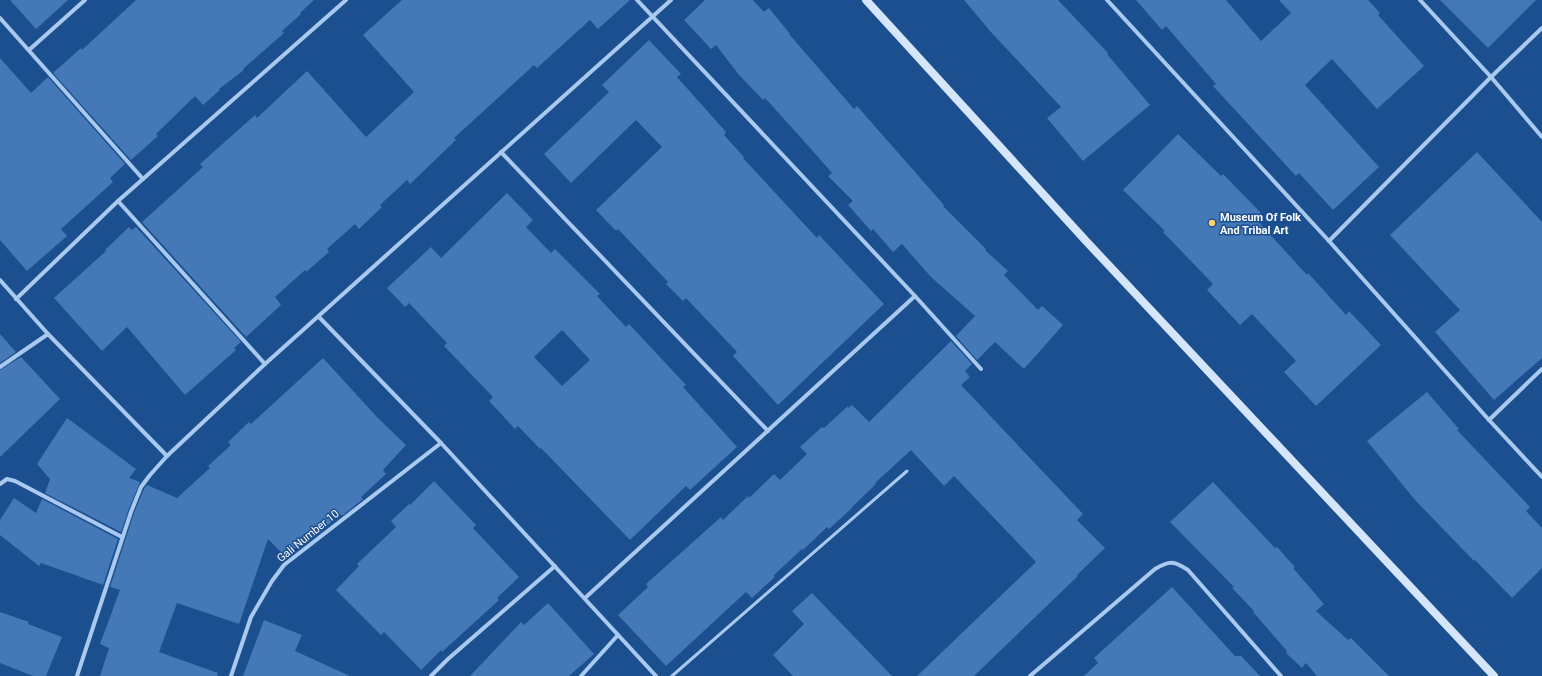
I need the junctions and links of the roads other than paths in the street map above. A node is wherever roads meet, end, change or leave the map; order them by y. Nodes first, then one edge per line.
1 (85, 0) edge
2 (346, 0) edge
3 (637, 0) edge
4 (671, 0) edge
5 (866, 0) edge
6 (1107, 0) edge
7 (1420, 0) edge
8 (653, 17) junction
9 (0, 18) edge
10 (1542, 28) edge
11 (29, 50) junction
12 (1491, 77) junction
13 (1542, 137) edge
14 (501, 152) junction
15 (143, 179) junction
16 (118, 201) junction
17 (1329, 241) junction
18 (0, 280) edge
19 (915, 296) junction
20 (16, 299) junction
21 (319, 317) junction
22 (48, 334) junction
23 (265, 364) junction
24 (0, 367) edge
25 (1542, 368) edge
26 (982, 369) dead end
27 (1489, 420) junction
28 (768, 431) junction
29 (441, 442) junction
30 (167, 456) junction
31 (907, 471) dead end
32 (1542, 476) edge
33 (0, 484) edge
34 (122, 537) junction
35 (555, 566) junction
36 (585, 598) junction
37 (618, 635) junction
38 (78, 676) edge
39 (231, 676) edge
40 (431, 676) edge
41 (581, 676) edge
42 (656, 676) edge
43 (672, 676) edge
44 (1030, 676) edge
45 (1281, 676) edge
46 (1494, 676) edge

1 - 11 street
2 - 15 street
3 - 8 street
4 - 8 street
5 - 46 street
6 - 17 street
7 - 12 street
8 - 14 street
8 - 19 street
9 - 11 street
10 - 12 street
11 - 15 street
12 - 13 street
12 - 17 street
14 - 21 street
14 - 28 street
15 - 16 street
16 - 20 street
16 - 23 street
17 - 27 street
18 - 20 street
19 - 26 street
19 - 28 street
20 - 22 street
21 - 23 street
21 - 29 street
22 - 24 street
22 - 30 street
23 - 30 street
25 - 27 street
27 - 32 street
28 - 36 street
29 - 35 street
29 - 39 street, Gali Number 10
30 - 34 street
31 - 43 lane
33 - 34 street
34 - 38 street
35 - 36 street
35 - 40 street
36 - 37 street
37 - 41 street
37 - 42 street
44 - 45 street

